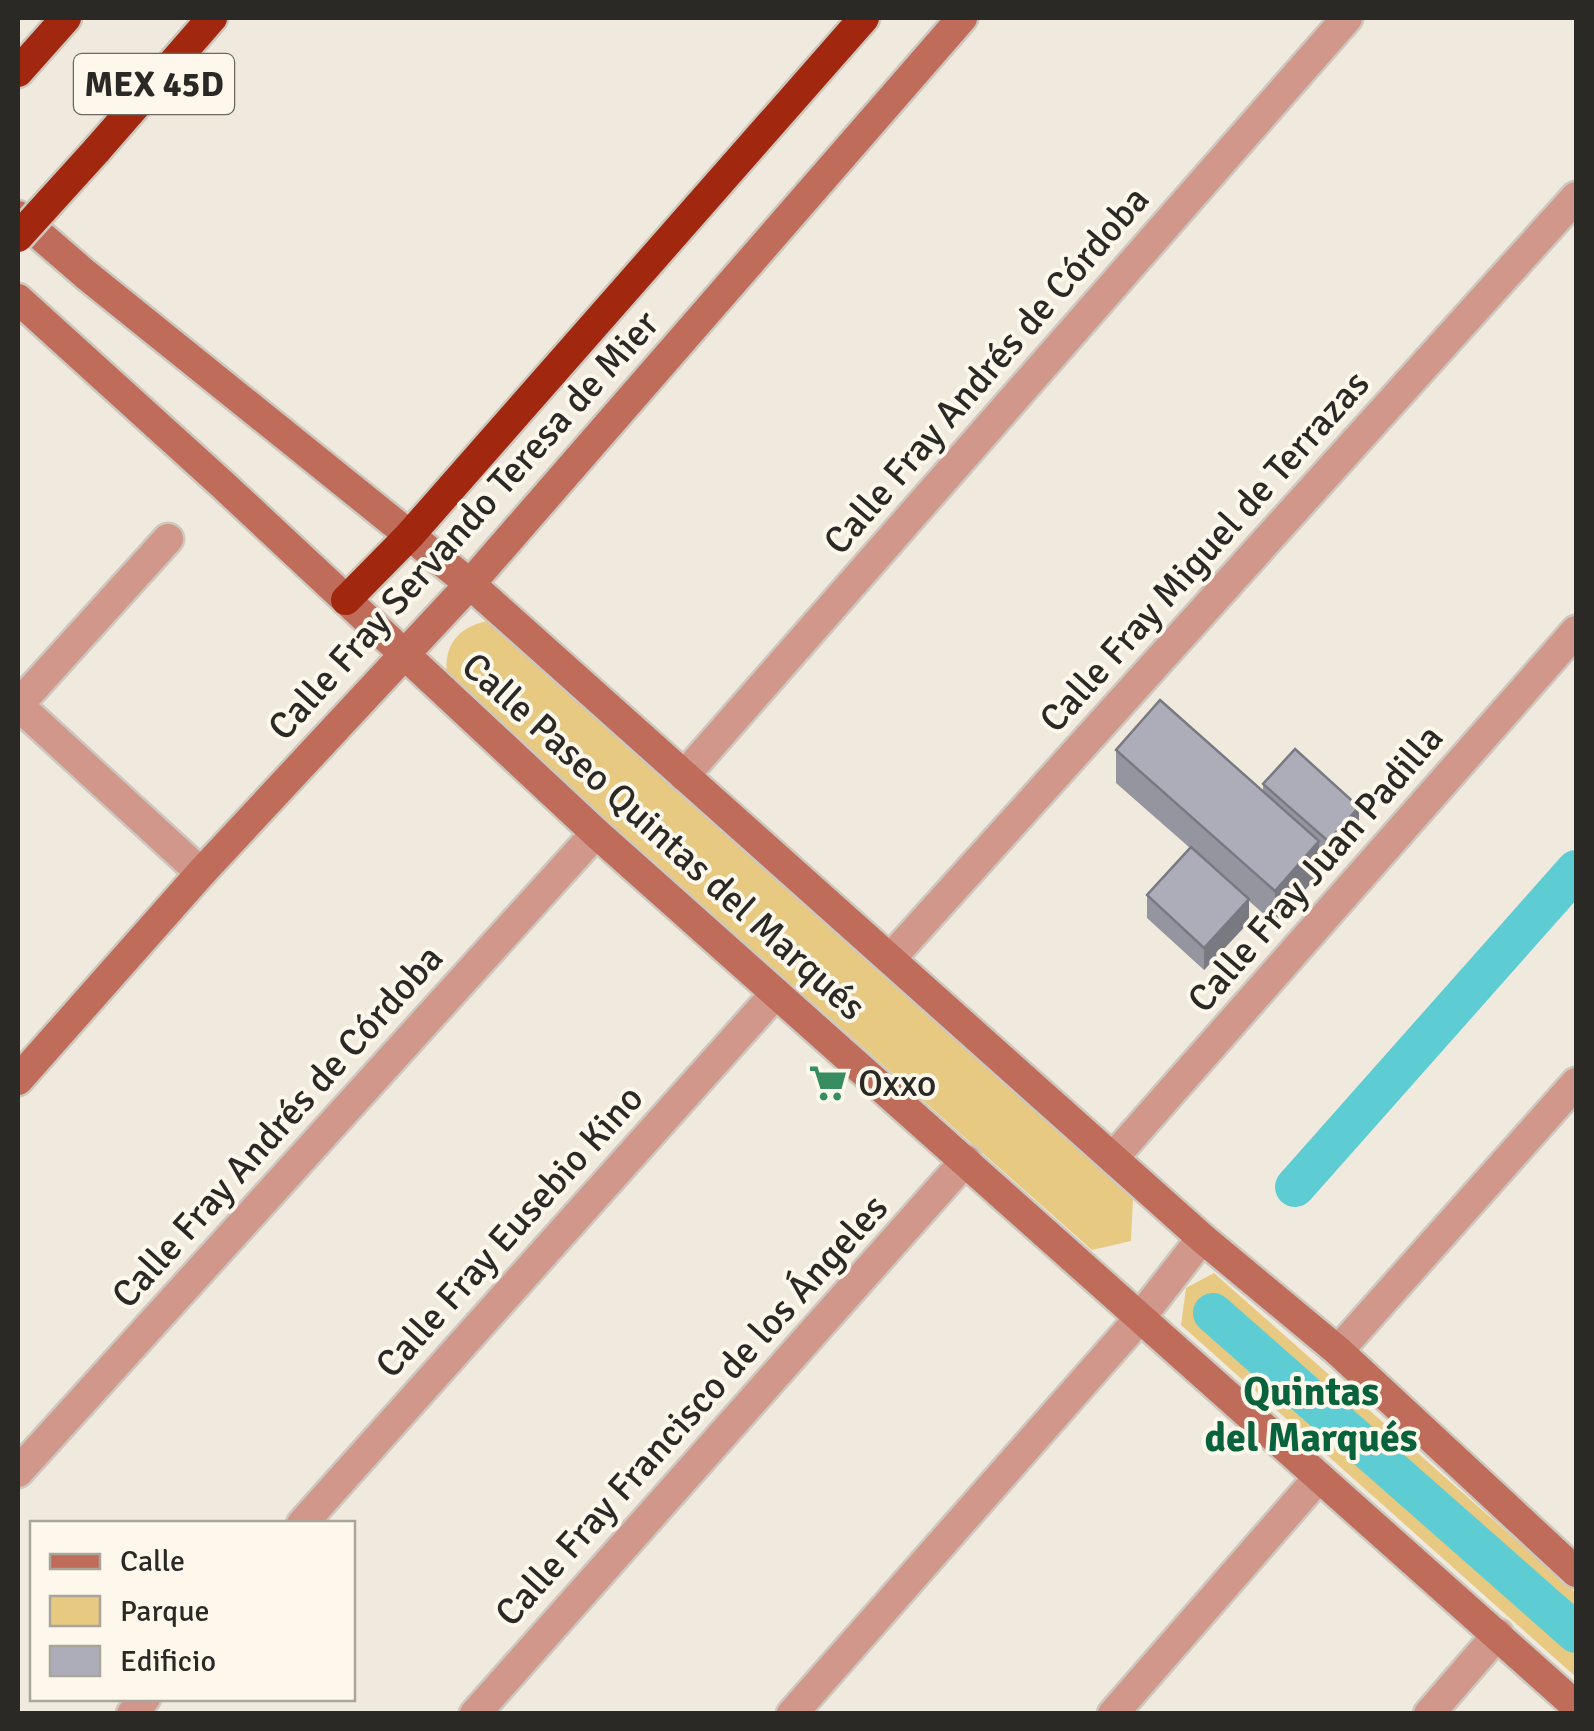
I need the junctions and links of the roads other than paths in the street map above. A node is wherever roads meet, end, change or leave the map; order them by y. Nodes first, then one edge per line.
1 (66, 18) edge
2 (212, 18) edge
3 (864, 18) edge
4 (962, 18) edge
5 (1348, 18) edge
6 (18, 72) edge
7 (1576, 197) edge
8 (18, 216) edge
9 (18, 238) edge
10 (18, 298) edge
11 (409, 536) junction
12 (168, 538) dead end
13 (470, 584) junction
14 (346, 600) junction
15 (1576, 630) edge
16 (405, 655) junction
17 (18, 705) edge
18 (684, 776) junction
19 (596, 833) junction
20 (201, 874) junction
21 (891, 958) junction
22 (776, 993) junction
23 (18, 1080) edge
24 (1576, 1083) edge
25 (1113, 1158) junction
26 (966, 1160) junction
27 (1202, 1238) junction
28 (1139, 1318) junction
29 (1338, 1352) junction
30 (18, 1472) edge
31 (1319, 1477) junction
32 (305, 1521) edge
33 (1573, 1559) edge
34 (1498, 1634) junction
35 (1576, 1706) edge
36 (475, 1714) edge
37 (792, 1714) edge
38 (1113, 1714) edge
39 (1429, 1714) edge

1 - 6 highway, MEX 45D
2 - 9 highway, MEX 45D, bridge
3 - 11 highway
4 - 13 street, Calle Fray Servando Teresa de Mier
5 - 18 street, Calle Fray Andrés de Córdoba
7 - 21 street, Calle Fray Miguel de Terrazas
8 - 11 street, Calle Paseo Quintas del Marqués
10 - 14 street, Calle Paseo Quintas del Marqués
11 - 13 street, Calle Paseo Quintas del Marqués
11 - 14 highway
12 - 17 street
13 - 16 street, Calle Fray Servando Teresa de Mier
13 - 18 street, Calle Paseo Quintas del Marqués
14 - 16 street, Calle Paseo Quintas del Marqués
15 - 25 street, Calle Fray Juan Padilla
16 - 19 street, Calle Paseo Quintas del Marqués
16 - 20 street, Calle Fray Servando Teresa de Mier
17 - 20 street
18 - 21 street, Calle Paseo Quintas del Marqués
19 - 22 street, Calle Paseo Quintas del Marqués
19 - 30 street, Calle Fray Andrés de Córdoba
20 - 23 street, Calle Fray Servando Teresa de Mier
21 - 25 street, Calle Paseo Quintas del Marqués
22 - 26 street, Calle Paseo Quintas del Marqués
22 - 32 street, Calle Fray Eusebio Kino
24 - 29 street
25 - 27 street, Calle Paseo Quintas del Marqués
26 - 28 street, Calle Paseo Quintas del Marqués
26 - 36 street, Calle Fray Francisco de los Ángeles
27 - 28 street
27 - 29 street, Calle Paseo Quintas del Marqués
28 - 31 street, Calle Paseo Quintas del Marqués
28 - 37 street
29 - 33 street, Calle Paseo Quintas del Marqués
31 - 34 street, Calle Paseo Quintas del Marqués
31 - 38 street
34 - 35 street, Calle Paseo Quintas del Marqués
34 - 39 street

